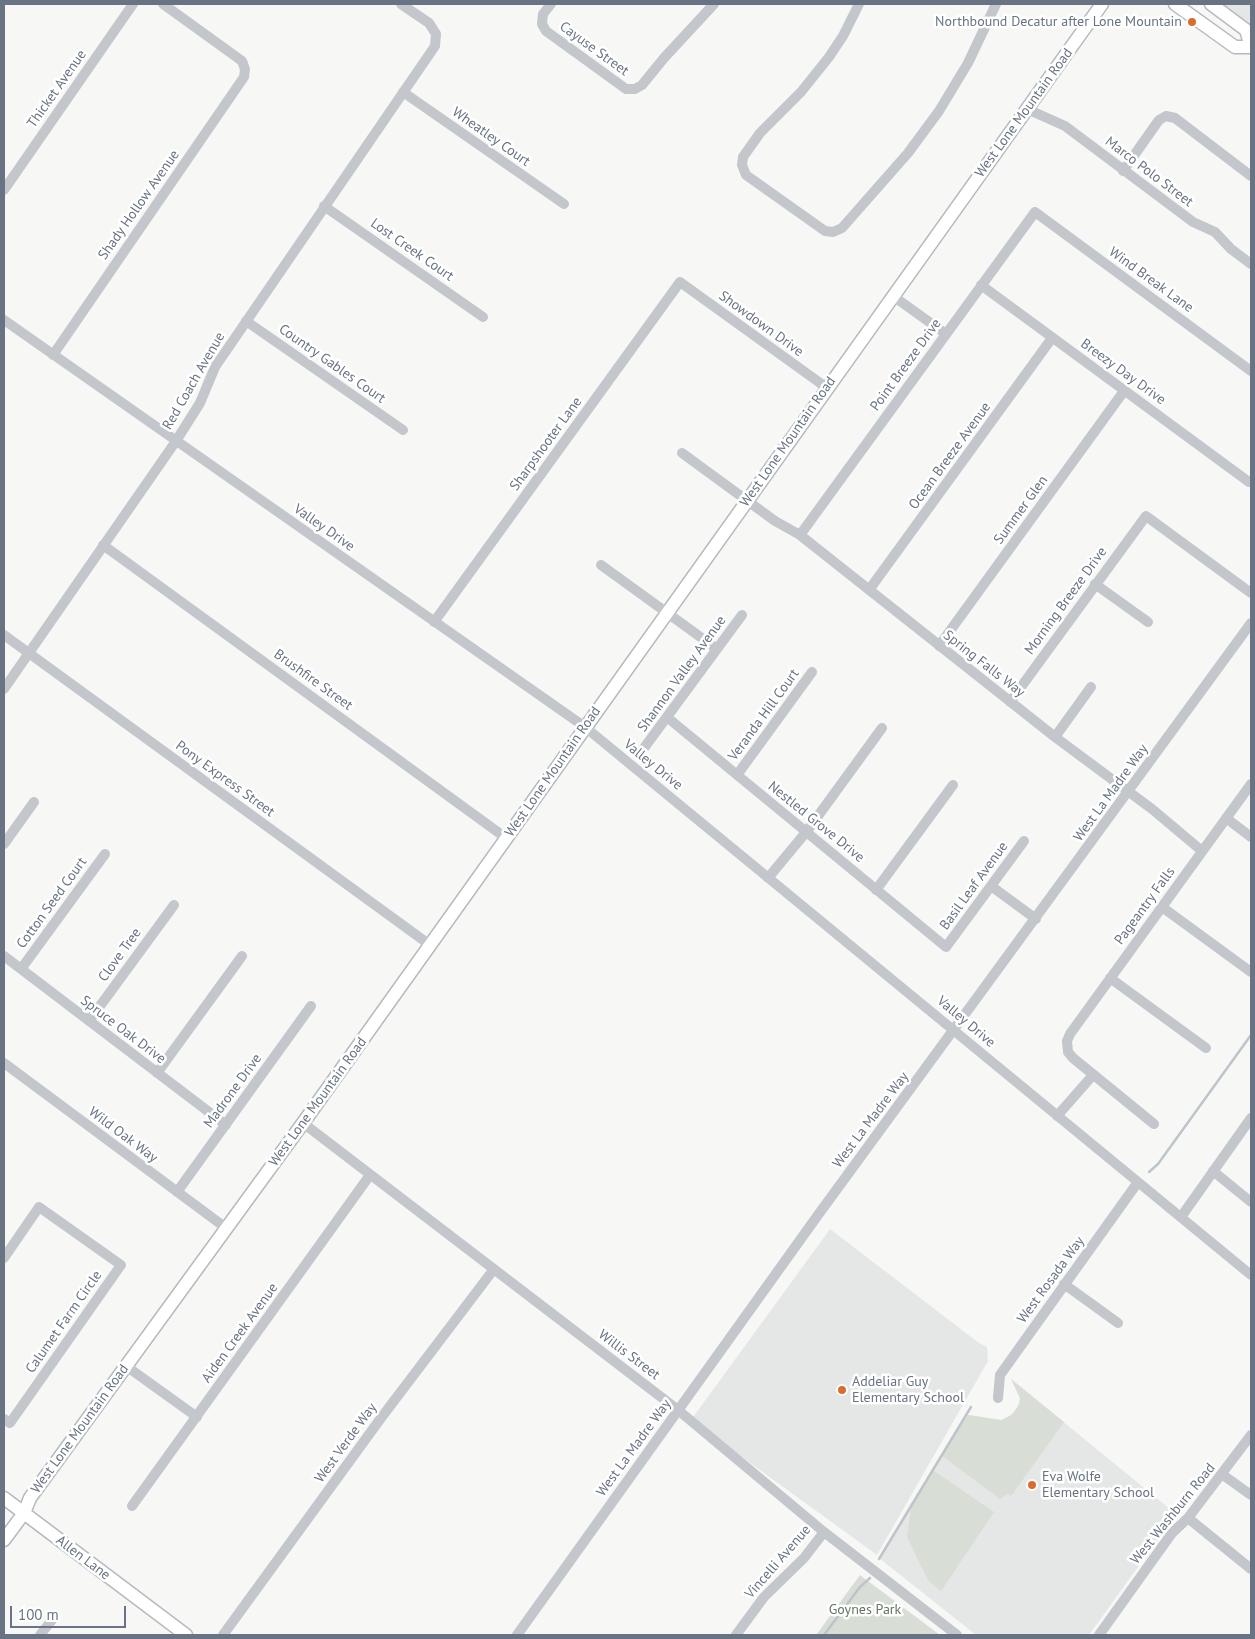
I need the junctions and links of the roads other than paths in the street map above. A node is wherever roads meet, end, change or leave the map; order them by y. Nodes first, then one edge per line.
1 (132, 4) edge
2 (163, 4) edge
3 (401, 4) edge
4 (551, 4) edge
5 (714, 4) edge
6 (859, 4) edge
7 (996, 4) edge
8 (1102, 4) edge
9 (1175, 4) edge
10 (1211, 4) edge
11 (1251, 47) edge
12 (403, 92) junction
13 (1026, 109) junction
14 (1123, 171) junction
15 (1251, 176) edge
16 (4, 190) edge
17 (564, 204) dead end
18 (324, 206) junction
19 (1035, 212) joint
20 (1251, 264) edge
21 (680, 282) joint
22 (981, 285) junction
23 (893, 296) junction
24 (484, 317) dead end
25 (4, 320) edge
26 (246, 321) junction
27 (946, 334) junction
28 (1052, 338) junction
29 (53, 355) junction
30 (1251, 371) edge
31 (827, 388) junction
32 (1124, 391) junction
33 (403, 430) dead end
34 (176, 441) junction
35 (682, 453) dead end
36 (1249, 482) dead end
37 (747, 500) junction
38 (800, 535) junction
39 (103, 545) junction
40 (601, 565) dead end
41 (1095, 584) junction
42 (869, 590) junction
43 (1251, 593) edge
44 (667, 612) junction
45 (742, 615) dead end
46 (434, 622) junction
47 (1148, 622) dead end
48 (1251, 623) edge
49 (4, 636) edge
50 (939, 646) junction
51 (717, 649) junction
52 (28, 654) junction
53 (812, 672) dead end
54 (1091, 687) dead end
55 (4, 689) edge
56 (1010, 702) junction
57 (668, 718) junction
58 (585, 727) junction
59 (882, 728) dead end
60 (1055, 738) junction
61 (644, 748) dead end
62 (737, 775) junction
63 (953, 784) dead end
64 (1251, 784) edge
65 (1129, 792) junction
66 (34, 802) dead end
67 (1226, 818) junction
68 (807, 831) junction
69 (1251, 837) edge
70 (506, 838) junction
71 (1024, 841) dead end
72 (4, 844) edge
73 (1202, 851) junction
74 (105, 854) dead end
75 (768, 878) junction
76 (991, 886) junction
77 (876, 890) junction
78 (174, 905) dead end
79 (1162, 907) junction
80 (1036, 919) junction
81 (430, 945) junction
82 (946, 947) joint
83 (4, 956) edge
84 (242, 956) dead end
85 (20, 969) junction
86 (1251, 972) edge
87 (1110, 978) junction
88 (311, 1006) dead end
89 (89, 1021) junction
90 (955, 1030) junction
91 (1206, 1048) dead end
92 (4, 1063) edge
93 (157, 1073) junction
94 (1093, 1075) junction
95 (1057, 1116) junction
96 (1251, 1118) edge
97 (303, 1123) junction
98 (1154, 1124) dead end
99 (226, 1125) junction
100 (1213, 1171) junction
101 (370, 1175) junction
102 (1138, 1182) junction
103 (177, 1192) junction
104 (1251, 1202) edge
105 (1181, 1217) junction
106 (226, 1228) junction
107 (4, 1258) edge
108 (494, 1269) junction
109 (1251, 1275) edge
110 (1064, 1284) junction
111 (1118, 1323) dead end
112 (126, 1366) junction
113 (998, 1398) dead end
114 (678, 1410) junction
115 (197, 1417) junction
116 (4, 1419) edge
117 (1251, 1434) edge
118 (1222, 1475) junction
119 (1251, 1495) edge
120 (4, 1498) edge
121 (132, 1506) dead end
122 (24, 1513) junction
123 (1188, 1518) junction
124 (824, 1532) junction
125 (4, 1540) edge
126 (1251, 1569) edge
127 (52, 1620) dead end
128 (40, 1635) edge
129 (186, 1635) edge
130 (223, 1635) edge
131 (517, 1635) edge
132 (736, 1635) edge
133 (956, 1635) edge
134 (1099, 1635) edge

1 - 16 street, Thicket Avenue
2 - 29 street, Shady Hollow Avenue
3 - 12 street, Red Coach Avenue
4 - 5 street, Cayuse Street
6 - 7 street
8 - 13 main road, West Lone Mountain Road
9 - 11 main road
10 - 11 main road
12 - 17 street, Wheatley Court
12 - 18 street, Red Coach Avenue
13 - 14 street, Marco Polo Street
13 - 23 main road, West Lone Mountain Road
14 - 15 street
14 - 20 street, Marco Polo Street
18 - 24 street, Lost Creek Court
18 - 26 street, Red Coach Avenue
19 - 22 street, Point Breeze Drive
19 - 30 street, Wind Break Lane
21 - 31 street, Showdown Drive
21 - 46 street, Sharpshooter Lane
22 - 27 street, Point Breeze Drive
22 - 28 street, Breezy Day Drive
23 - 27 street
23 - 31 main road, West Lone Mountain Road
25 - 29 street, Valley Drive
26 - 33 street, Country Gables Court
26 - 34 street, Red Coach Avenue
27 - 38 street, Point Breeze Drive
28 - 32 street, Breezy Day Drive
28 - 42 street, Ocean Breeze Avenue
29 - 34 street, Valley Drive
31 - 37 main road, West Lone Mountain Road
32 - 36 street, Breezy Day Drive
32 - 50 street, Summer Glen
34 - 39 street, Red Coach Avenue
34 - 46 street, Valley Drive
35 - 37 street, Spring Falls Way
37 - 38 street, Spring Falls Way
37 - 44 main road, West Lone Mountain Road
38 - 42 street, Spring Falls Way
39 - 52 street, Red Coach Avenue
39 - 70 street, Brushfire Street
40 - 44 street
41 - 43 street, Morning Breeze Drive
41 - 47 street
41 - 56 street, Morning Breeze Drive
42 - 50 street, Spring Falls Way
44 - 51 street
44 - 58 main road, West Lone Mountain Road
45 - 51 street, Shannon Valley Avenue
46 - 58 street, Valley Drive
48 - 65 street, West La Madre Way
49 - 52 street, Pony Express Street
50 - 56 street, Spring Falls Way
51 - 57 street, Shannon Valley Avenue
52 - 55 street, Red Coach Avenue
52 - 81 street, Pony Express Street
53 - 62 street, Veranda Hill Court
54 - 60 street
56 - 60 street, Spring Falls Way
57 - 61 street, Shannon Valley Avenue
57 - 62 street, Nestled Grove Drive
58 - 70 main road, West Lone Mountain Road
58 - 75 street, Valley Drive
59 - 68 street
60 - 65 street, Spring Falls Way
62 - 68 street, Nestled Grove Drive
63 - 77 street
64 - 67 street, Pageantry Falls
65 - 73 street, Spring Falls Way
65 - 80 street, West La Madre Way
66 - 72 street
67 - 69 street
67 - 73 street, Pageantry Falls
68 - 75 street
68 - 77 street, Nestled Grove Drive
70 - 81 main road, West Lone Mountain Road
71 - 76 street, Basil Leaf Avenue
73 - 79 street, Pageantry Falls
74 - 85 street, Cotton Seed Court
75 - 90 street, Valley Drive
76 - 80 street
76 - 82 street, Basil Leaf Avenue
77 - 82 street, Nestled Grove Drive
78 - 89 street, Clove Tree
79 - 86 street
79 - 87 street, Pageantry Falls
80 - 90 street, West La Madre Way
81 - 97 main road, West Lone Mountain Road
83 - 85 street, Spruce Oak Drive
84 - 93 street
85 - 89 street, Spruce Oak Drive
87 - 91 street
87 - 94 street, Pageantry Falls
88 - 99 street, Madrone Drive
89 - 93 street, Spruce Oak Drive
90 - 95 street, Valley Drive
90 - 114 street, West La Madre Way
92 - 103 street, Wild Oak Way
93 - 99 street, Spruce Oak Drive
94 - 95 street
94 - 98 street
95 - 102 street, Valley Drive
96 - 100 street
97 - 101 street, Willis Street
97 - 106 main road, West Lone Mountain Road
99 - 103 street, Madrone Drive
100 - 104 street
100 - 105 street
101 - 108 street, Willis Street
101 - 115 street, Aiden Creek Avenue
102 - 105 street, Valley Drive
102 - 110 street, West Rosada Way
103 - 106 street, Wild Oak Way
105 - 109 street, Valley Drive
106 - 112 main road, West Lone Mountain Road
107 - 116 street, Calumet Farm Circle
108 - 114 street, Willis Street
108 - 130 street, West Verde Way
110 - 111 street
110 - 113 street, West Rosada Way
112 - 115 street
112 - 122 main road, West Lone Mountain Road
114 - 124 street, Willis Street
114 - 131 street, West La Madre Way
115 - 121 street, Aiden Creek Avenue
117 - 118 street, West Washburn Road
118 - 119 street
118 - 123 street, West Washburn Road
120 - 122 main road, Allen Lane
122 - 125 main road, West Lone Mountain Road
122 - 129 main road, Allen Lane
123 - 126 street
123 - 134 street, West Washburn Road
124 - 132 street, Vincelli Avenue
124 - 133 street, Willis Street
127 - 128 street

